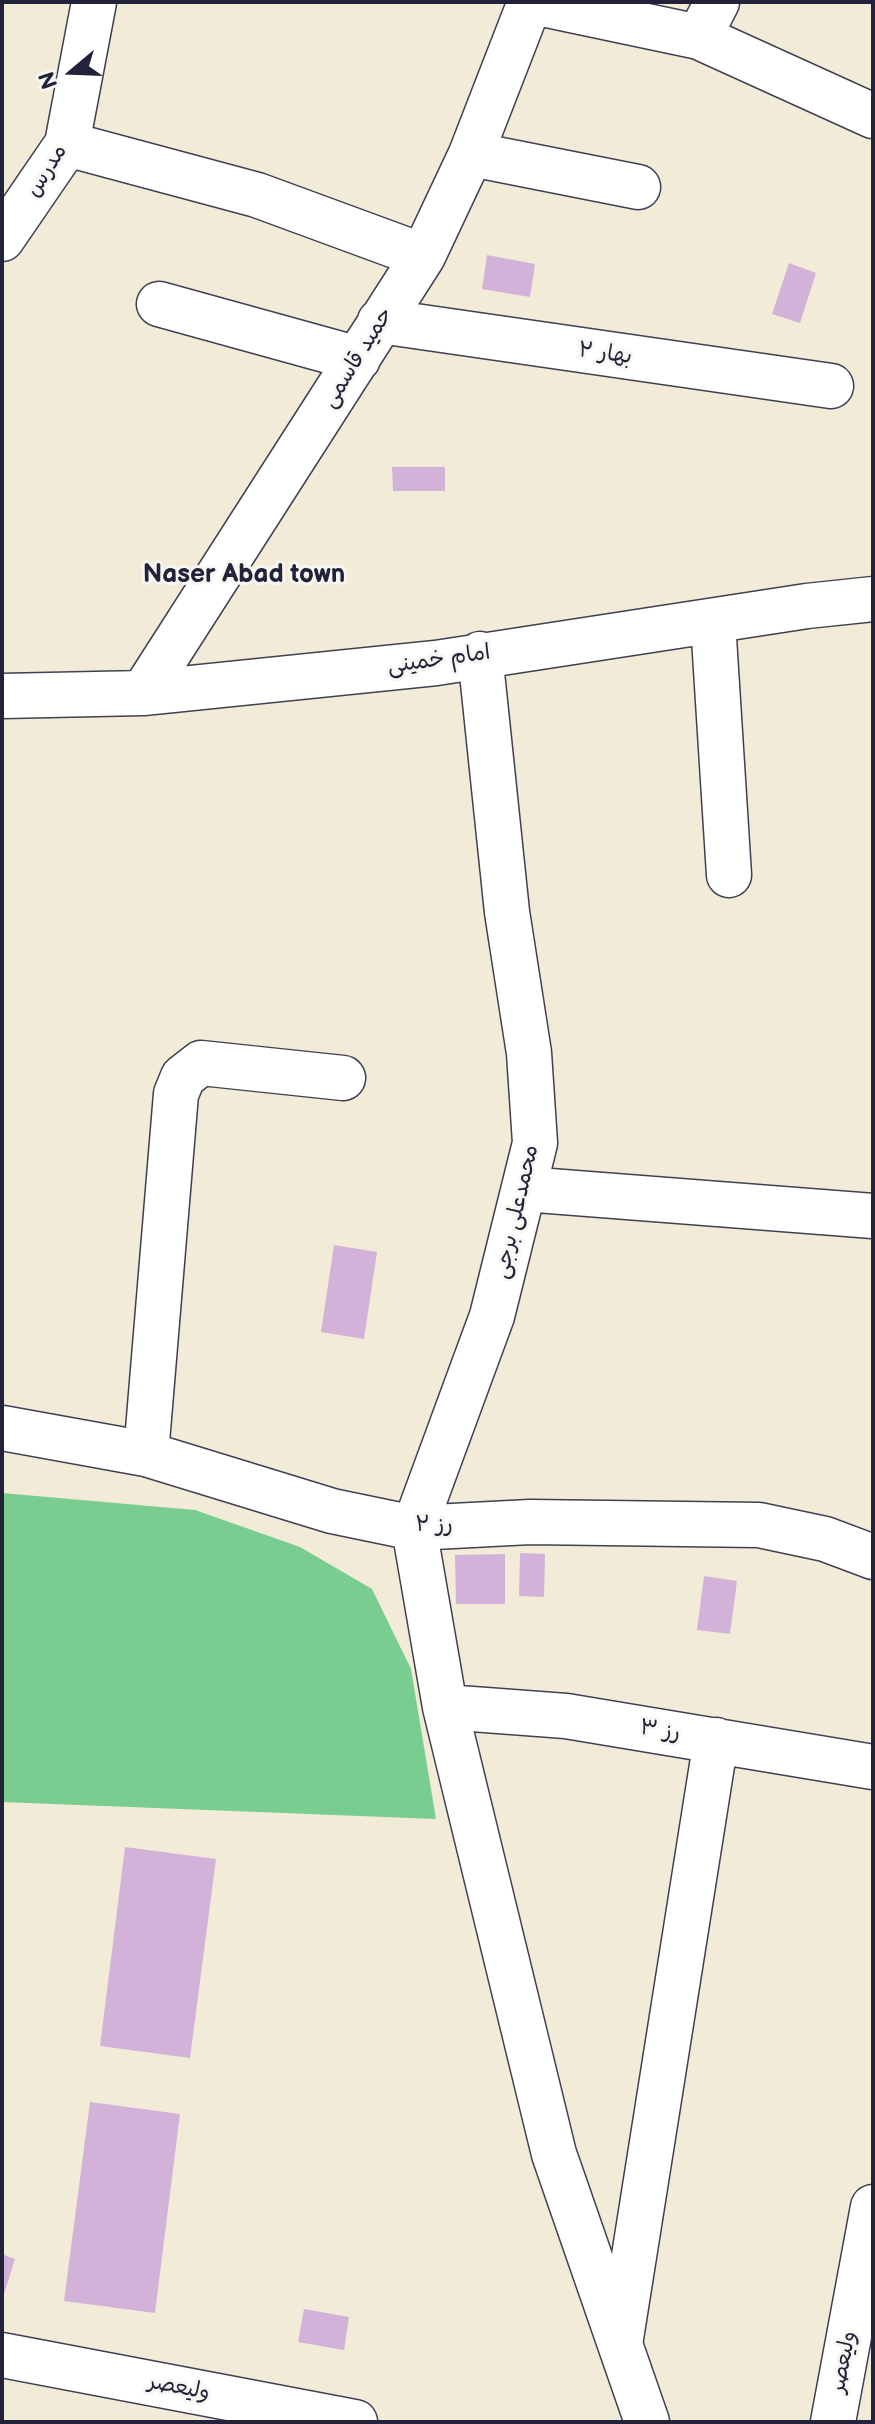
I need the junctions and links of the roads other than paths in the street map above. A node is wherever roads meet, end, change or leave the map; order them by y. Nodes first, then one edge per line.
1 (94, 2) edge
2 (531, 2) edge
3 (708, 19) edge
4 (873, 116) edge
5 (67, 144) junction
6 (471, 154) junction
7 (638, 187) dead end
8 (2, 239) edge
9 (423, 256) junction
10 (159, 304) dead end
11 (380, 321) junction
12 (358, 359) junction
13 (831, 386) dead end
14 (873, 599) edge
15 (713, 622) junction
16 (480, 654) junction
17 (143, 693) junction
18 (2, 696) edge
19 (729, 875) dead end
20 (343, 1078) dead end
21 (524, 1189) junction
22 (873, 1216) edge
23 (2, 1428) edge
24 (146, 1454) junction
25 (414, 1528) junction
26 (873, 1557) edge
27 (445, 1707) junction
28 (716, 1740) junction
29 (873, 1767) edge
30 (873, 2207) edge
31 (620, 2344) junction
32 (2, 2355) edge
33 (355, 2422) edge
34 (647, 2422) edge
35 (833, 2422) edge

1 - 5 street, مدرس
2 - 3 street, حمید قاسمی
2 - 6 street, حمید قاسمی
3 - 4 street, حمید قاسمی
5 - 8 street, مدرس
5 - 9 street
6 - 7 street
6 - 9 street, حمید قاسمی
9 - 11 street, حمید قاسمی
10 - 12 street
11 - 12 street, حمید قاسمی
11 - 13 street, بهار ۲
12 - 17 street, حمید قاسمی
14 - 15 street, امام خمینی
15 - 16 street, امام خمینی
15 - 19 street
16 - 17 street, امام خمینی
16 - 21 street, محمدعلی برجی
17 - 18 street, امام خمینی
20 - 24 street
21 - 22 street
21 - 25 street, محمدعلی برجی
23 - 24 street, رز ۲
24 - 25 street, رز ۲
25 - 26 street, رز ۲
25 - 27 street
27 - 28 street, رز ۳
27 - 31 street
28 - 29 street, رز ۳
28 - 31 street
30 - 35 street, ولیعصر
31 - 34 street
32 - 33 street, ولیعصر

